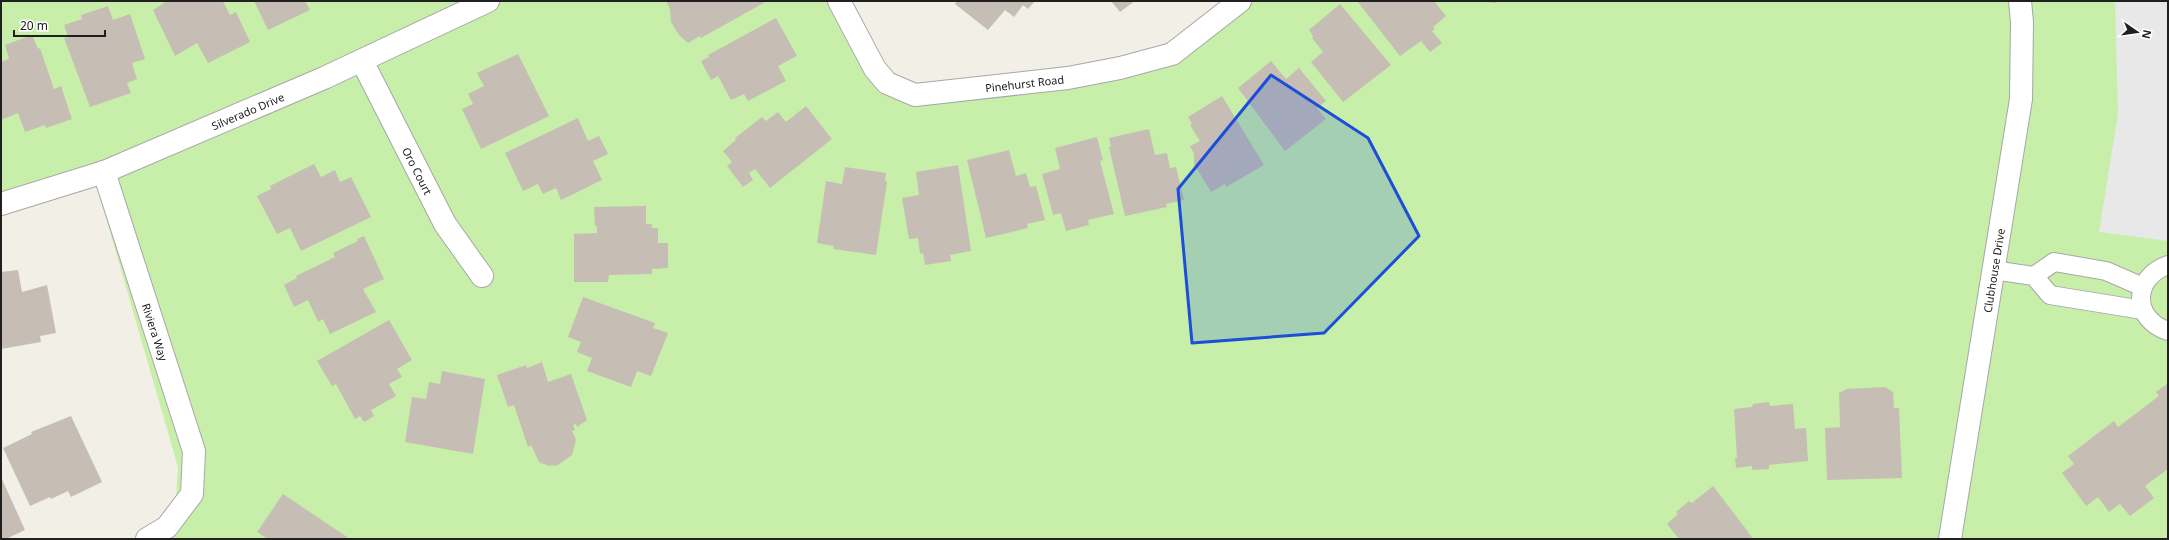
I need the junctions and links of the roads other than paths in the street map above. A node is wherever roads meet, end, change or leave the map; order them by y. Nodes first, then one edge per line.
1 (488, 1) edge
2 (838, 1) edge
3 (1240, 1) edge
4 (2020, 1) edge
5 (362, 61) junction
6 (104, 172) junction
7 (1, 204) edge
8 (2168, 265) edge
9 (1993, 270) junction
10 (482, 276) dead end
11 (2034, 276) junction
12 (2143, 287) junction
13 (2143, 310) junction
14 (2168, 331) edge
15 (147, 539) edge
16 (1950, 539) edge

1 - 5 street, Silverado Drive
2 - 3 street, Pinehurst Road
4 - 9 street, Clubhouse Drive
5 - 6 street, Silverado Drive
5 - 10 street, Oro Court
6 - 7 street, Silverado Drive
6 - 15 street, Riviera Way
8 - 12 lane
9 - 11 lane
9 - 16 street, Clubhouse Drive
11 - 12 lane
11 - 13 lane
12 - 13 lane
13 - 14 lane

